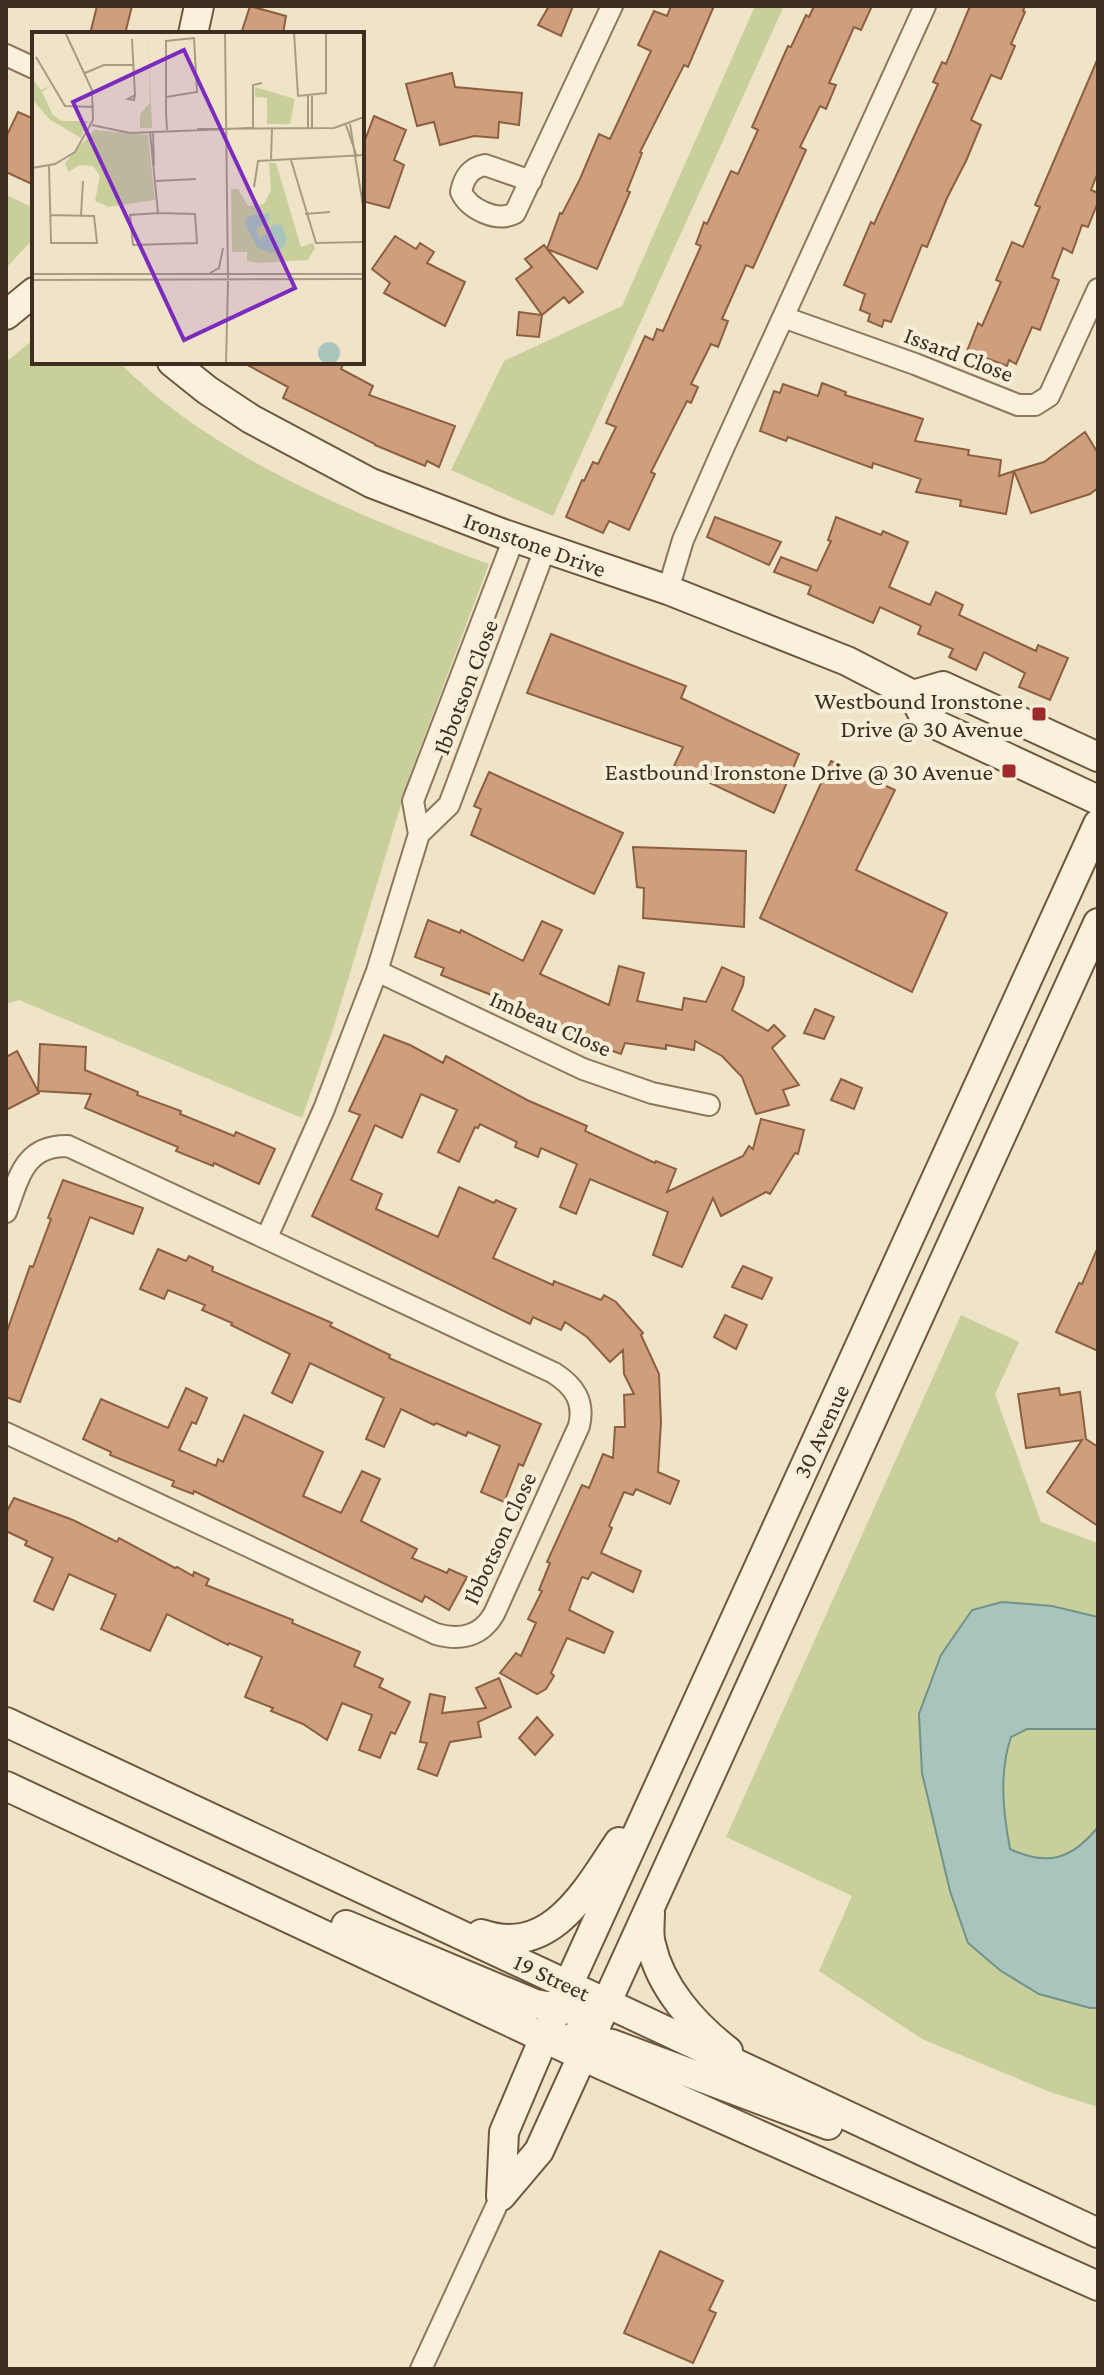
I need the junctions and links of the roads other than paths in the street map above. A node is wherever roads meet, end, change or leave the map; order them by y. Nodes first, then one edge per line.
1 (199, 6) edge
2 (612, 6) edge
3 (925, 6) edge
4 (193, 32) edge
5 (6, 55) edge
6 (32, 67) edge
7 (531, 181) dead end
8 (1098, 289) edge
9 (32, 294) edge
10 (6, 315) edge
11 (783, 317) junction
12 (174, 364) edge
13 (514, 538) junction
14 (545, 549) junction
15 (668, 590) junction
16 (913, 695) junction
17 (1098, 757) edge
18 (1098, 800) edge
19 (1098, 824) edge
20 (419, 834) junction
21 (1098, 923) edge
22 (377, 971) junction
23 (709, 1105) dead end
24 (6, 1212) edge
25 (267, 1237) junction
26 (6, 1433) edge
27 (6, 1722) edge
28 (666, 1771) junction
29 (6, 1784) edge
30 (382, 1900) junction
31 (651, 1908) junction
32 (563, 1996) junction
33 (607, 2004) junction
34 (544, 2038) junction
35 (587, 2048) junction
36 (760, 2075) junction
37 (501, 2196) junction
38 (1029, 2201) junction
39 (1098, 2233) edge
40 (1098, 2286) edge
41 (421, 2369) edge

1 - 4 main road
2 - 7 street
3 - 11 street
5 - 6 street
8 - 11 street, Issard Close
9 - 10 main road
11 - 15 street
12 - 13 main road, Ironstone Drive
13 - 14 main road, Ironstone Drive
13 - 20 street, Ibbotson Close
14 - 15 main road, Ironstone Drive
14 - 20 street, Ibbotson Close
15 - 16 main road, Ironstone Drive
16 - 17 main road
16 - 18 main road, Ironstone Drive
19 - 28 main road, 30 Avenue
20 - 22 street, Ibbotson Close
21 - 31 main road, 30 Avenue
22 - 23 street, Imbeau Close
22 - 25 street, Ibbotson Close
24 - 25 street, Ibbotson Close
25 - 26 street, Ibbotson Close
27 - 30 main road, 19 Street
28 - 30 main road
28 - 32 main road, 30 Avenue
29 - 32 main road
29 - 34 main road
30 - 32 main road, 19 Street
31 - 33 main road, 30 Avenue
31 - 36 main road
32 - 33 main road, 19 Street
32 - 34 main road, 30 Avenue
33 - 35 main road, 30 Avenue
33 - 36 main road, 19 Street
34 - 35 main road
34 - 37 main road, 30 Avenue
35 - 37 main road, 30 Avenue
35 - 38 main road
35 - 40 main road
36 - 38 main road, 19 Street
37 - 41 street
38 - 39 main road, 19 Street

